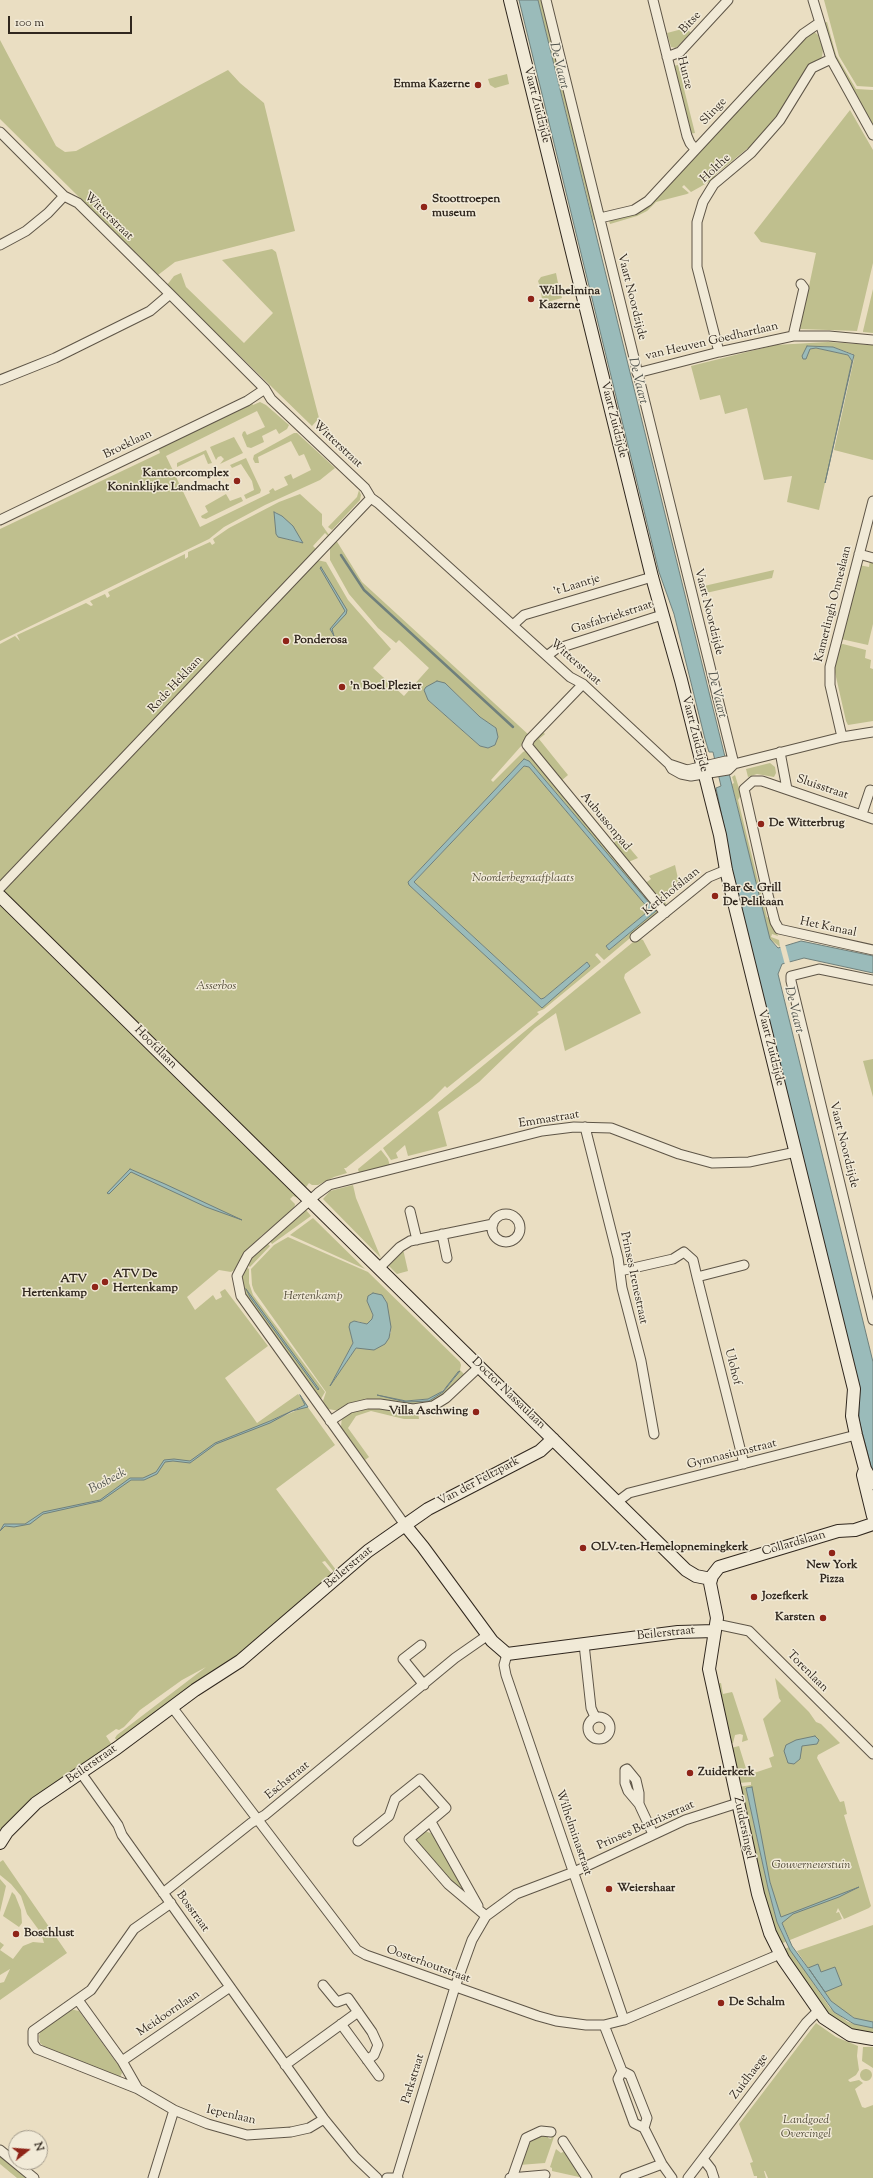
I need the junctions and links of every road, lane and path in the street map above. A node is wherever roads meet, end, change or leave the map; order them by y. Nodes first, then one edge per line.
1 (510, 0) edge
2 (546, 0) edge
3 (653, 0) edge
4 (728, 0) edge
5 (813, 0) edge
6 (819, 23) junction
7 (667, 57) junction
8 (830, 59) junction
9 (0, 132) edge
10 (873, 135) edge
11 (696, 149) junction
12 (64, 196) junction
13 (600, 218) junction
14 (0, 245) edge
15 (800, 284) dead end
16 (170, 294) junction
17 (793, 336) junction
18 (873, 340) edge
19 (719, 352) junction
20 (637, 373) junction
21 (0, 380) edge
22 (265, 389) junction
23 (370, 498) junction
24 (873, 501) edge
25 (0, 520) edge
26 (859, 554) junction
27 (873, 558) edge
28 (647, 578) junction
29 (662, 615) junction
30 (513, 625) junction
31 (548, 655) junction
32 (583, 684) junction
33 (873, 732) edge
34 (842, 737) junction
35 (780, 752) junction
36 (730, 765) junction
37 (703, 771) junction
38 (787, 789) junction
39 (873, 790) edge
40 (862, 814) junction
41 (873, 818) edge
42 (726, 870) junction
43 (0, 888) edge
44 (0, 896) edge
45 (666, 913) junction
46 (635, 937) dead end
47 (873, 950) edge
48 (873, 980) edge
49 (585, 1126) junction
50 (796, 1152) junction
51 (310, 1200) junction
52 (410, 1211) dead end
53 (493, 1224) dead end
54 (442, 1234) junction
55 (417, 1240) junction
56 (447, 1258) dead end
57 (744, 1265) dead end
58 (379, 1268) junction
59 (620, 1272) junction
60 (697, 1277) junction
61 (873, 1319) edge
62 (479, 1367) junction
63 (330, 1421) junction
64 (654, 1434) dead end
65 (856, 1435) junction
66 (553, 1439) junction
67 (744, 1464) junction
68 (865, 1469) junction
69 (873, 1483) edge
70 (617, 1502) junction
71 (873, 1516) edge
72 (873, 1524) edge
73 (405, 1525) junction
74 (838, 1531) junction
75 (711, 1579) junction
76 (716, 1627) junction
77 (488, 1635) junction
78 (584, 1644) junction
79 (421, 1645) dead end
80 (507, 1654) junction
81 (424, 1684) junction
82 (172, 1707) junction
83 (595, 1717) dead end
84 (873, 1754) edge
85 (81, 1773) junction
86 (738, 1803) junction
87 (639, 1804) dead end
88 (258, 1820) junction
89 (430, 1822) junction
90 (654, 1834) junction
91 (358, 1841) dead end
92 (0, 1843) edge
93 (574, 1872) junction
94 (163, 1893) junction
95 (171, 1903) junction
96 (483, 1913) junction
97 (780, 1954) junction
98 (323, 1985) dead end
99 (230, 1987) junction
100 (455, 1987) junction
101 (78, 2000) junction
102 (818, 2011) junction
103 (358, 2012) junction
104 (624, 2020) junction
105 (341, 2024) junction
106 (604, 2025) junction
107 (873, 2039) edge
108 (367, 2060) junction
109 (122, 2061) junction
110 (285, 2065) junction
111 (622, 2071) junction
112 (379, 2076) dead end
113 (138, 2089) junction
114 (174, 2110) junction
115 (324, 2119) junction
116 (644, 2128) junction
117 (551, 2132) dead end
118 (563, 2141) dead end
119 (0, 2150) edge
120 (704, 2160) junction
121 (662, 2164) junction
122 (545, 2175) dead end
123 (34, 2178) edge
124 (153, 2178) edge
125 (378, 2178) edge
126 (394, 2178) edge
127 (511, 2178) edge
128 (587, 2178) edge
129 (625, 2178) edge
130 (672, 2178) edge
131 (688, 2178) edge
132 (714, 2178) edge

1 - 28 main road, Vaart Zuidzijde
2 - 13 street, Vaart Noordzijde
3 - 7 street, Hunze
4 - 7 street, Bitse
5 - 6 street
6 - 8 street
6 - 11 street, Slinge
7 - 11 street, Hunze
8 - 10 street
8 - 19 street, Holthe
9 - 12 street, Witterstraat
11 - 13 street, Slinge
12 - 14 street
12 - 16 street, Witterstraat
13 - 20 street, Vaart Noordzijde
15 - 17 street, van Heuven Goedhartlaan
16 - 21 street
16 - 22 street, Witterstraat
17 - 18 street, van Heuven Goedhartlaan
17 - 19 street, van Heuven Goedhartlaan
19 - 20 street, van Heuven Goedhartlaan
20 - 36 street, Vaart Noordzijde
22 - 23 street, Witterstraat
22 - 25 street, Broeklaan
23 - 30 street, Witterstraat
23 - 43 street, Rode Heklaan
24 - 26 street, Kamerlingh Onneslaan
26 - 27 street
26 - 34 street, Kamerlingh Onneslaan
28 - 29 main road, Vaart Zuidzijde
28 - 30 street, 't Laantje
29 - 31 street, Gasfabriekstraat
29 - 37 main road, Vaart Zuidzijde
30 - 31 street, Witterstraat
31 - 32 street, Witterstraat
32 - 37 street, Witterstraat
32 - 45 street, Aubussonpad
33 - 34 street, Witterstraat
34 - 35 street, Witterstraat
35 - 36 street, Witterstraat
35 - 38 street, Sluisstraat
36 - 37 street, Witterstraat
37 - 42 main road, Vaart Zuidzijde
38 - 40 street, Sluisstraat
38 - 47 street, Het Kanaal
39 - 40 street
40 - 41 street, Sluisstraat
42 - 45 street, Kerkhofslaan
42 - 50 main road, Vaart Zuidzijde
44 - 51 main road, Hoofdlaan
45 - 46 street, Kerkhofslaan
48 - 61 street, Vaart Noordzijde
49 - 50 street, Emmastraat
49 - 51 street, Emmastraat
49 - 59 street, Prinses Irenestraat
50 - 65 main road, Vaart Zuidzijde
51 - 58 main road, Doctor Nassaulaan
51 - 63 street
52 - 55 street
53 - 54 street
54 - 55 street
54 - 56 street
55 - 58 street
57 - 60 street
58 - 62 main road, Doctor Nassaulaan
59 - 60 street, Ulohof
59 - 64 street, Prinses Irenestraat
60 - 67 street, Ulohof
62 - 63 street
62 - 66 main road, Doctor Nassaulaan
63 - 73 street
65 - 67 street, Gymnasiumstraat
65 - 68 main road, Vaart Zuidzijde
66 - 70 main road, Doctor Nassaulaan
66 - 73 main road, Van der Feltzpark
67 - 70 street, Gymnasiumstraat
68 - 69 main road, Vaart Zuidzijde
68 - 71 main road, Vaart Zuidzijde
70 - 75 main road, Doctor Nassaulaan
71 - 74 main road, Collardslaan
72 - 74 main road, Collardslaan
73 - 77 main road
73 - 82 main road, Beilerstraat
74 - 75 main road, Collardslaan
75 - 76 main road, Zuidersingel
76 - 78 main road, Beilerstraat
76 - 84 street, Torenlaan
76 - 86 main road, Zuidersingel
77 - 80 main road
77 - 81 street, Eschstraat
78 - 80 main road, Beilerstraat
78 - 83 street
79 - 81 street
80 - 93 street, Wilhelminastraat
81 - 88 street, Eschstraat
82 - 85 main road, Beilerstraat
82 - 88 street, Oosterhoutstraat
85 - 92 main road, Beilerstraat
85 - 94 street, Bosstraat
86 - 90 street, Prinses Beatrixstraat
86 - 97 main road, Zuidersingel
87 - 90 street
88 - 94 street, Eschstraat
88 - 100 street, Oosterhoutstraat
89 - 91 street
89 - 96 street
89 - 96 street
90 - 93 street, Prinses Beatrixstraat
93 - 96 street, Prinses Beatrixstraat
93 - 104 street, Wilhelminastraat
94 - 95 street, Bosstraat
95 - 99 street, Bosstraat
95 - 101 street
96 - 100 street, Prinses Beatrixstraat
97 - 102 main road, Zuidersingel
97 - 104 street, Oosterhoutstraat
98 - 103 street
99 - 109 street, Meidoornlaan
99 - 110 street, Bosstraat
100 - 106 street, Oosterhoutstraat
100 - 126 street, Parkstraat
101 - 109 street, Iepenlaan
101 - 113 street, Iepenlaan
102 - 107 main road, Zuidersingel
102 - 120 street, Zuidhaege
103 - 105 street
103 - 108 street
104 - 106 street, Oosterhoutstraat
105 - 108 street
105 - 110 street
106 - 111 street
108 - 112 street
109 - 113 street, Iepenlaan
110 - 115 street, Bosstraat
111 - 116 street
111 - 116 street
113 - 114 street, Iepenlaan
114 - 115 street, Iepenlaan
114 - 124 street
115 - 125 street, Bosstraat
116 - 121 street
117 - 127 street
118 - 128 street
119 - 123 street
120 - 131 street, Zuidhaege
120 - 132 street
121 - 129 street
121 - 130 street
122 - 127 street

